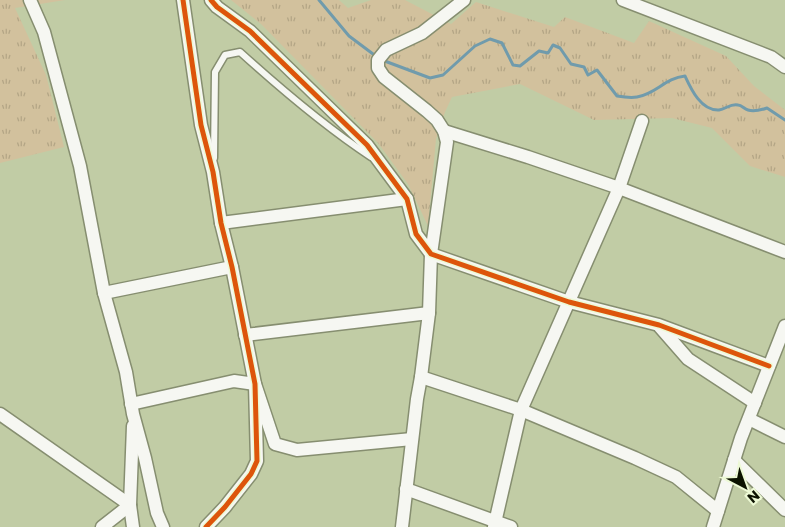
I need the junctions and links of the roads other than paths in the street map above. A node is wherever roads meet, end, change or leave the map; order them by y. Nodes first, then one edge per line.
1 (30, 0) edge
2 (183, 0) edge
3 (211, 0) edge
4 (464, 0) edge
5 (623, 0) edge
6 (645, 4) edge
7 (785, 67) edge
8 (642, 121) dead end
9 (444, 131) junction
10 (380, 163) junction
11 (213, 172) junction
12 (619, 188) junction
13 (407, 199) junction
14 (221, 222) junction
15 (785, 252) edge
16 (432, 254) junction
17 (232, 267) junction
18 (104, 293) junction
19 (569, 302) junction
20 (429, 313) junction
21 (659, 325) junction
22 (785, 326) edge
23 (245, 335) junction
24 (769, 366) junction
25 (421, 377) junction
26 (255, 384) junction
27 (755, 403) junction
28 (132, 409) junction
29 (522, 410) junction
30 (0, 414) edge
31 (749, 419) junction
32 (785, 437) edge
33 (412, 439) junction
34 (734, 460) junction
35 (406, 489) junction
36 (130, 505) junction
37 (785, 510) edge
38 (718, 511) junction
39 (494, 524) edge
40 (102, 527) edge
41 (133, 527) edge
42 (163, 527) edge
43 (206, 527) edge
44 (402, 527) edge
45 (510, 527) edge
46 (713, 527) edge

1 - 18 street
2 - 11 street
3 - 10 street
4 - 9 street
5 - 6 street
6 - 7 street
8 - 12 street
9 - 12 street
9 - 16 street
10 - 11 lane
10 - 13 street
11 - 14 street
12 - 15 street
12 - 19 street
13 - 14 street
13 - 16 street
14 - 17 street
16 - 19 street
16 - 20 street
17 - 18 street
17 - 23 street
18 - 28 street
19 - 21 street
19 - 29 street
20 - 23 street
20 - 25 street
21 - 24 street
21 - 27 street
22 - 24 street
23 - 26 street
24 - 27 street
25 - 29 street
25 - 33 street
26 - 28 street
26 - 33 street
26 - 43 street
27 - 31 street
28 - 36 street
28 - 42 street
29 - 38 street
29 - 39 street
30 - 36 street
31 - 32 street
31 - 34 street
33 - 35 street
34 - 37 street
34 - 38 street
35 - 39 street
35 - 44 street
36 - 40 street
36 - 41 street
38 - 46 street
39 - 45 street

